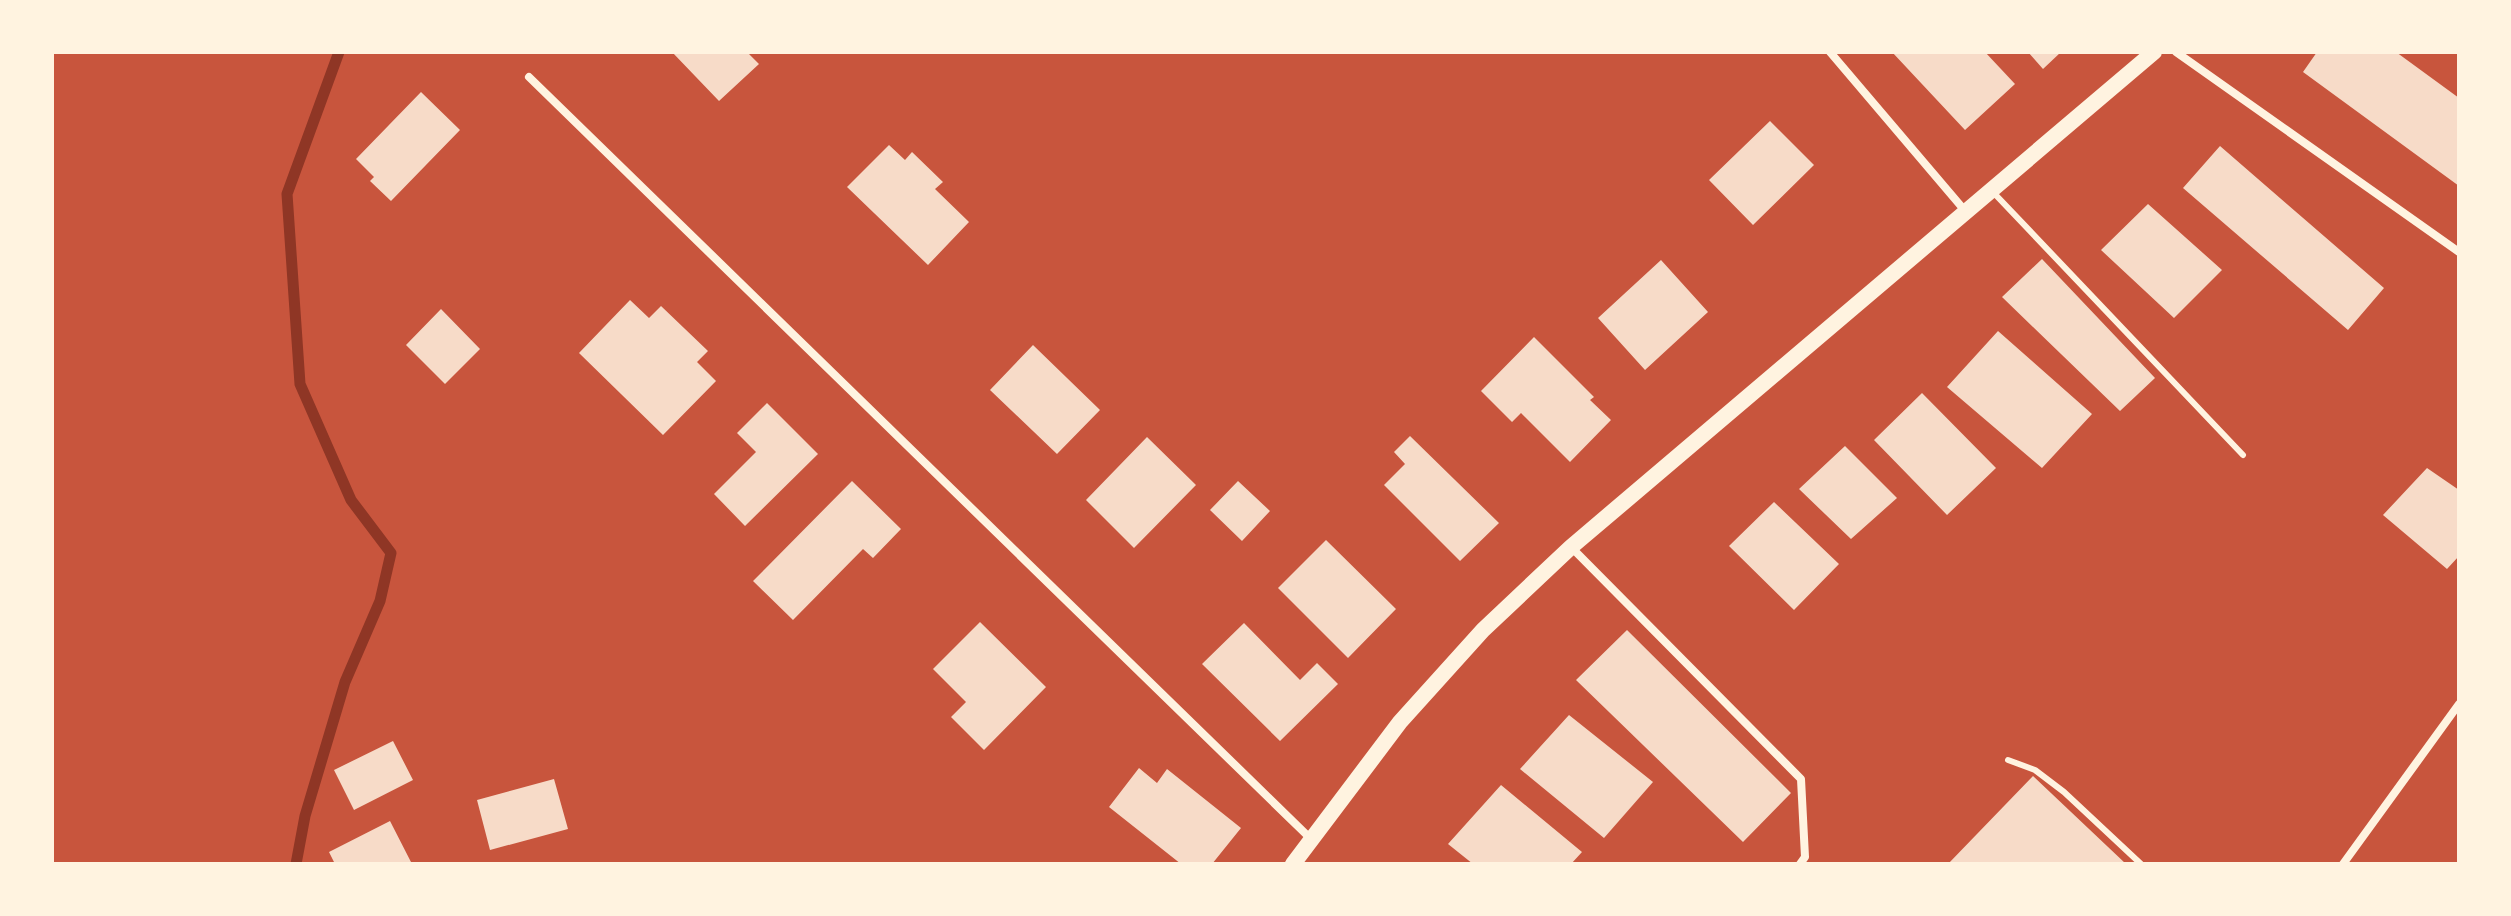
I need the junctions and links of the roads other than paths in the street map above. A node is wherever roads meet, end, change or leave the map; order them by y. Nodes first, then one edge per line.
1 (1830, 52) edge
2 (2154, 52) edge
3 (2176, 52) edge
4 (529, 77) dead end
5 (1991, 190) junction
6 (1966, 212) junction
7 (2459, 252) edge
8 (2243, 455) dead end
9 (1571, 547) junction
10 (2459, 704) edge
11 (2008, 760) dead end
12 (1311, 839) junction
13 (1293, 864) edge
14 (1800, 864) edge
15 (2141, 864) edge
16 (2343, 864) edge

1 - 6 street
2 - 5 main road
3 - 7 street
4 - 12 street
5 - 6 main road
5 - 8 lane
6 - 9 main road
9 - 12 main road
9 - 14 street
10 - 16 street
11 - 15 lane
12 - 13 main road

